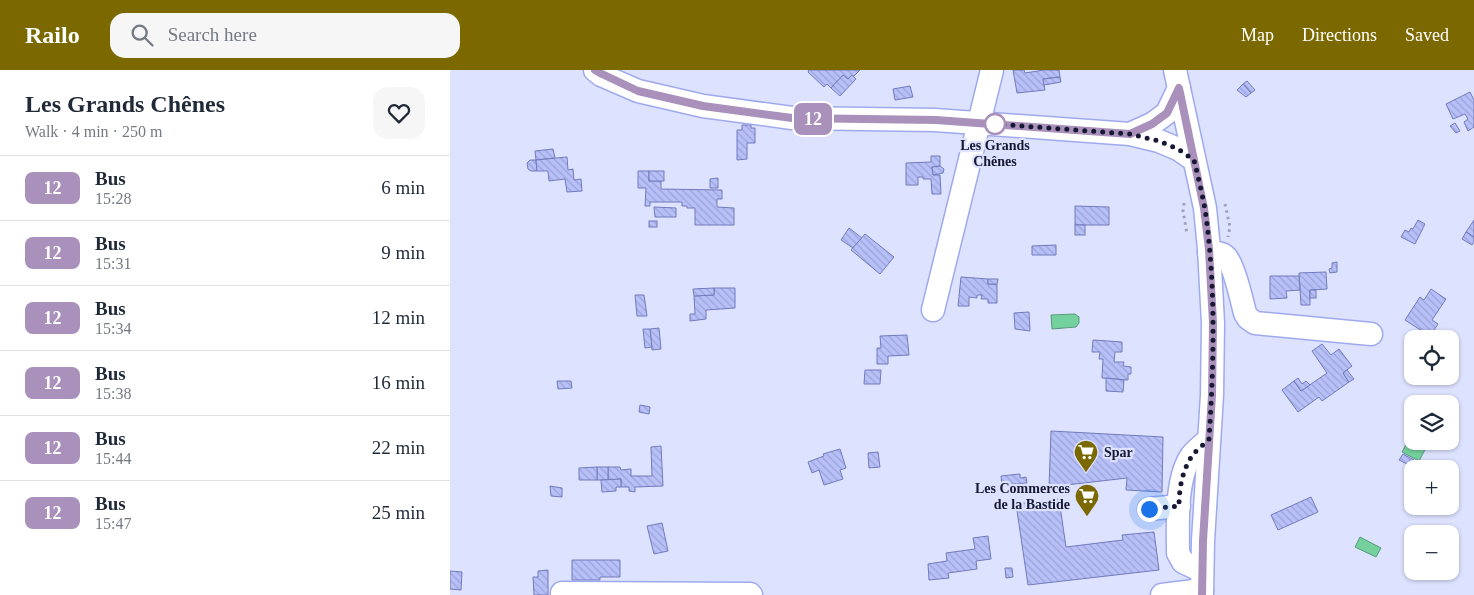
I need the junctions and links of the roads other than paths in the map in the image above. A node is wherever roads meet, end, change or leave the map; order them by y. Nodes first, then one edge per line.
1 (595, 70) edge
2 (992, 70) edge
3 (1177, 79) edge
4 (980, 123) junction
5 (1130, 134) junction
6 (1194, 160) junction
7 (1209, 252) junction
8 (933, 310) dead end
9 (1371, 334) dead end
10 (1209, 439) junction
11 (1179, 506) junction
12 (1149, 509) dead end
13 (1202, 585) edge
14 (562, 593) dead end
15 (751, 595) edge
16 (1162, 595) edge

1 - 4 street
2 - 4 street
3 - 5 street
3 - 6 street
4 - 5 street
4 - 8 street
5 - 6 street
6 - 7 street
7 - 9 street
7 - 10 street
10 - 11 street
10 - 13 street
11 - 12 street
11 - 13 street
13 - 16 street
14 - 15 street

